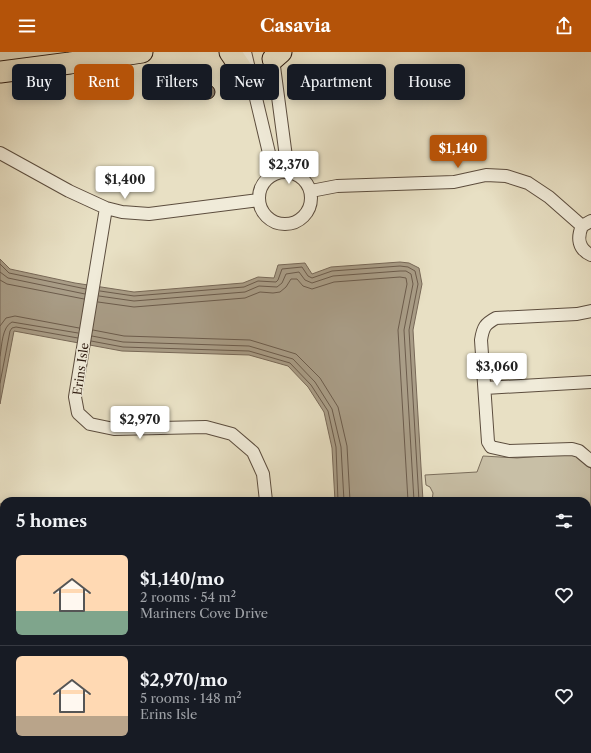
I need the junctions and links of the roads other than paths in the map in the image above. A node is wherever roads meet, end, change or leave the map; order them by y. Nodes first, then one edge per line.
1 (142, 52) edge
2 (230, 52) edge
3 (245, 52) edge
4 (275, 54) edge
5 (238, 64) edge
6 (248, 64) edge
7 (0, 72) edge
8 (256, 100) edge
9 (0, 152) edge
10 (288, 172) junction
11 (274, 174) junction
12 (311, 191) junction
13 (259, 200) junction
14 (106, 208) junction
15 (586, 223) edge
16 (591, 255) edge
17 (591, 311) edge
18 (591, 382) edge
19 (485, 388) junction
20 (591, 460) edge
21 (266, 497) edge

1 - 7 highway
2 - 5 highway
3 - 6 street
4 - 10 street
8 - 11 street
9 - 14 street
10 - 11 street
10 - 12 street
11 - 13 street
12 - 13 street
12 - 15 street
13 - 14 street
14 - 21 street, Erins Isle
15 - 16 street
17 - 19 street
18 - 19 street
19 - 20 street

